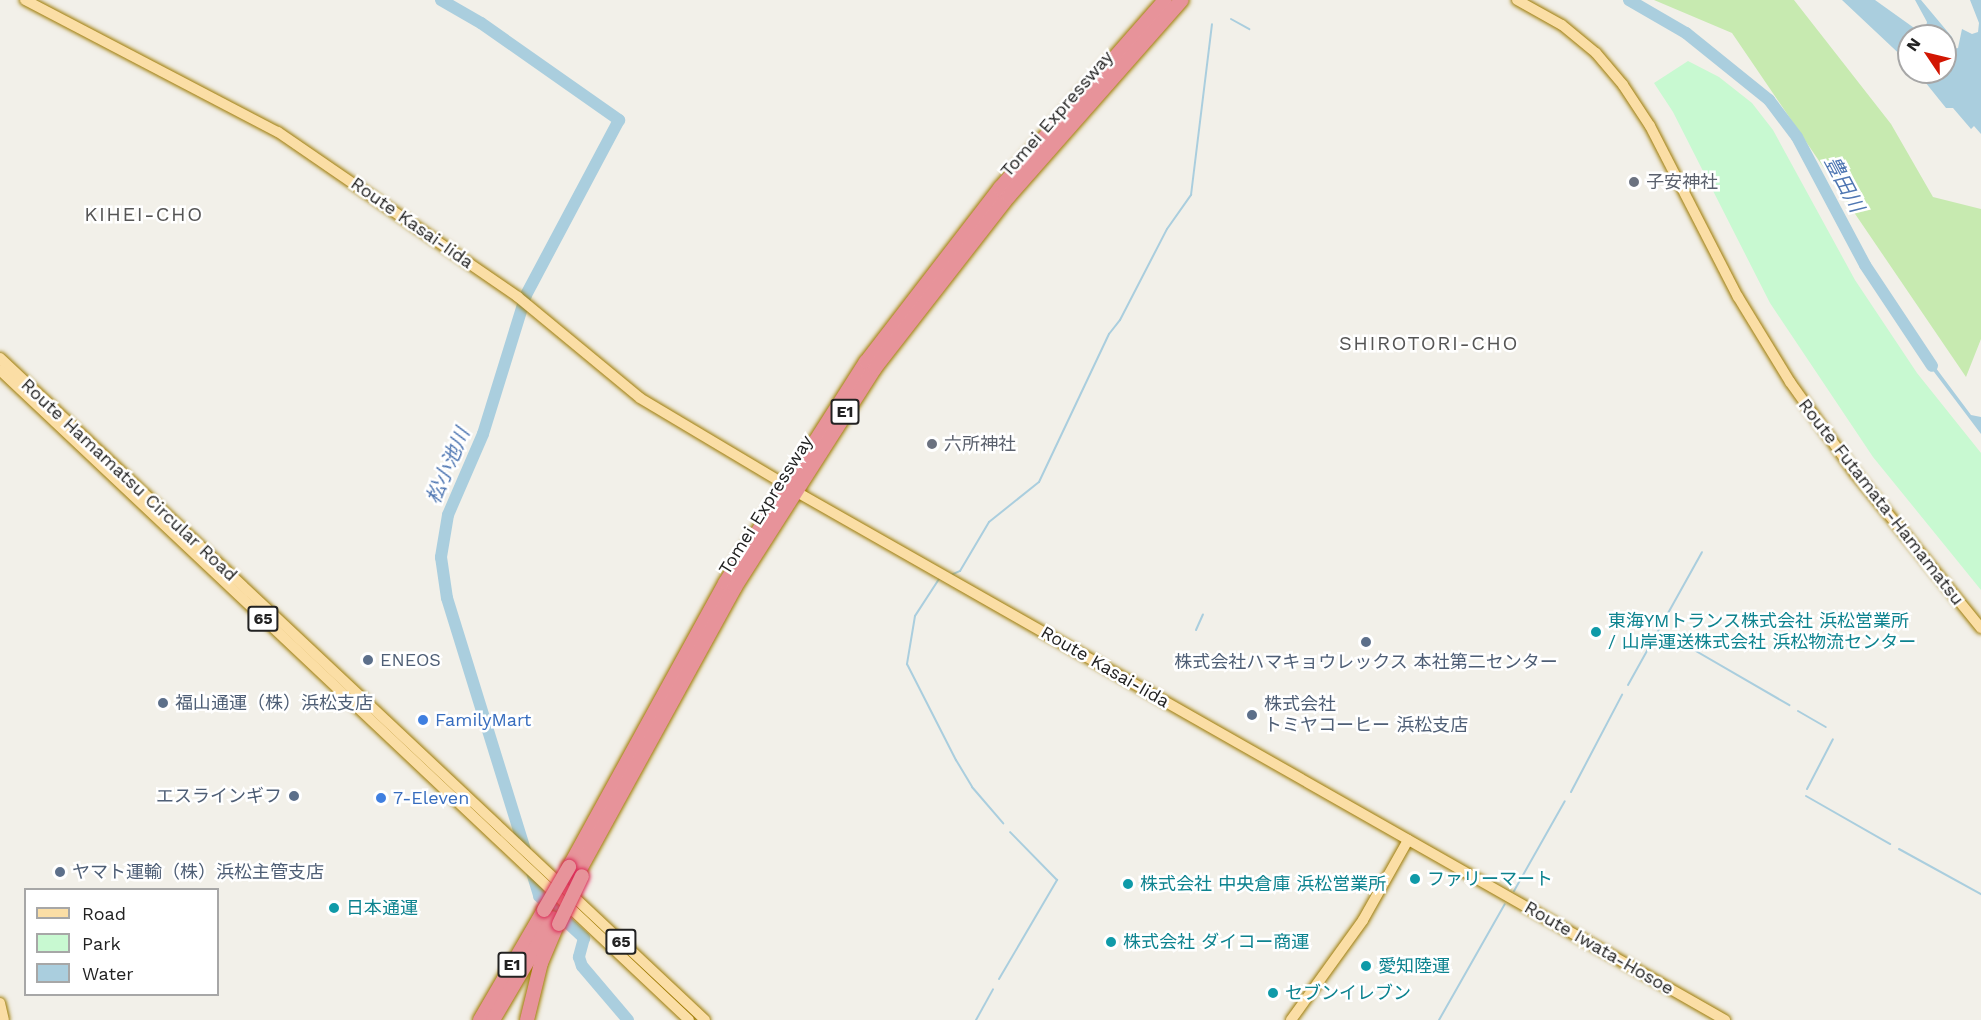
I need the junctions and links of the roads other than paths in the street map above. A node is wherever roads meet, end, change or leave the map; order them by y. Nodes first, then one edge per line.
1 (26, 0) edge
2 (1165, 0) edge
3 (1182, 0) edge
4 (1516, 0) edge
5 (0, 358) edge
6 (0, 370) edge
7 (776, 480) dead end
8 (802, 495) dead end
9 (1981, 628) edge
10 (1408, 840) junction
11 (532, 866) junction
12 (576, 872) junction
13 (552, 917) junction
14 (0, 1003) edge
15 (4, 1020) edge
16 (480, 1020) edge
17 (493, 1020) edge
18 (527, 1020) edge
19 (689, 1020) edge
20 (705, 1020) edge
21 (1291, 1020) edge
22 (1725, 1020) edge

1 - 7 main road, Route Kasai-Iida
2 - 12 highway, Tomei Expressway / E1
3 - 12 highway, Tomei Expressway / E1
4 - 9 main road, Route Futamata-Hamamatsu
5 - 11 main road, Route Hamamatsu Circular Road / 65
6 - 11 main road, Route Hamamatsu Circular Road / 65
8 - 10 main road, Route Kasai-Iida
10 - 21 main road
10 - 22 main road, Route Iwata-Hosoe
11 - 19 main road, Route Hamamatsu Circular Road / 65
11 - 20 main road, Route Hamamatsu Circular Road / 65
12 - 13 highway, Tomei Expressway / E1
13 - 16 highway, Tomei Expressway / E1
13 - 17 highway, Tomei Expressway / E1
13 - 18 highway
14 - 15 main road

